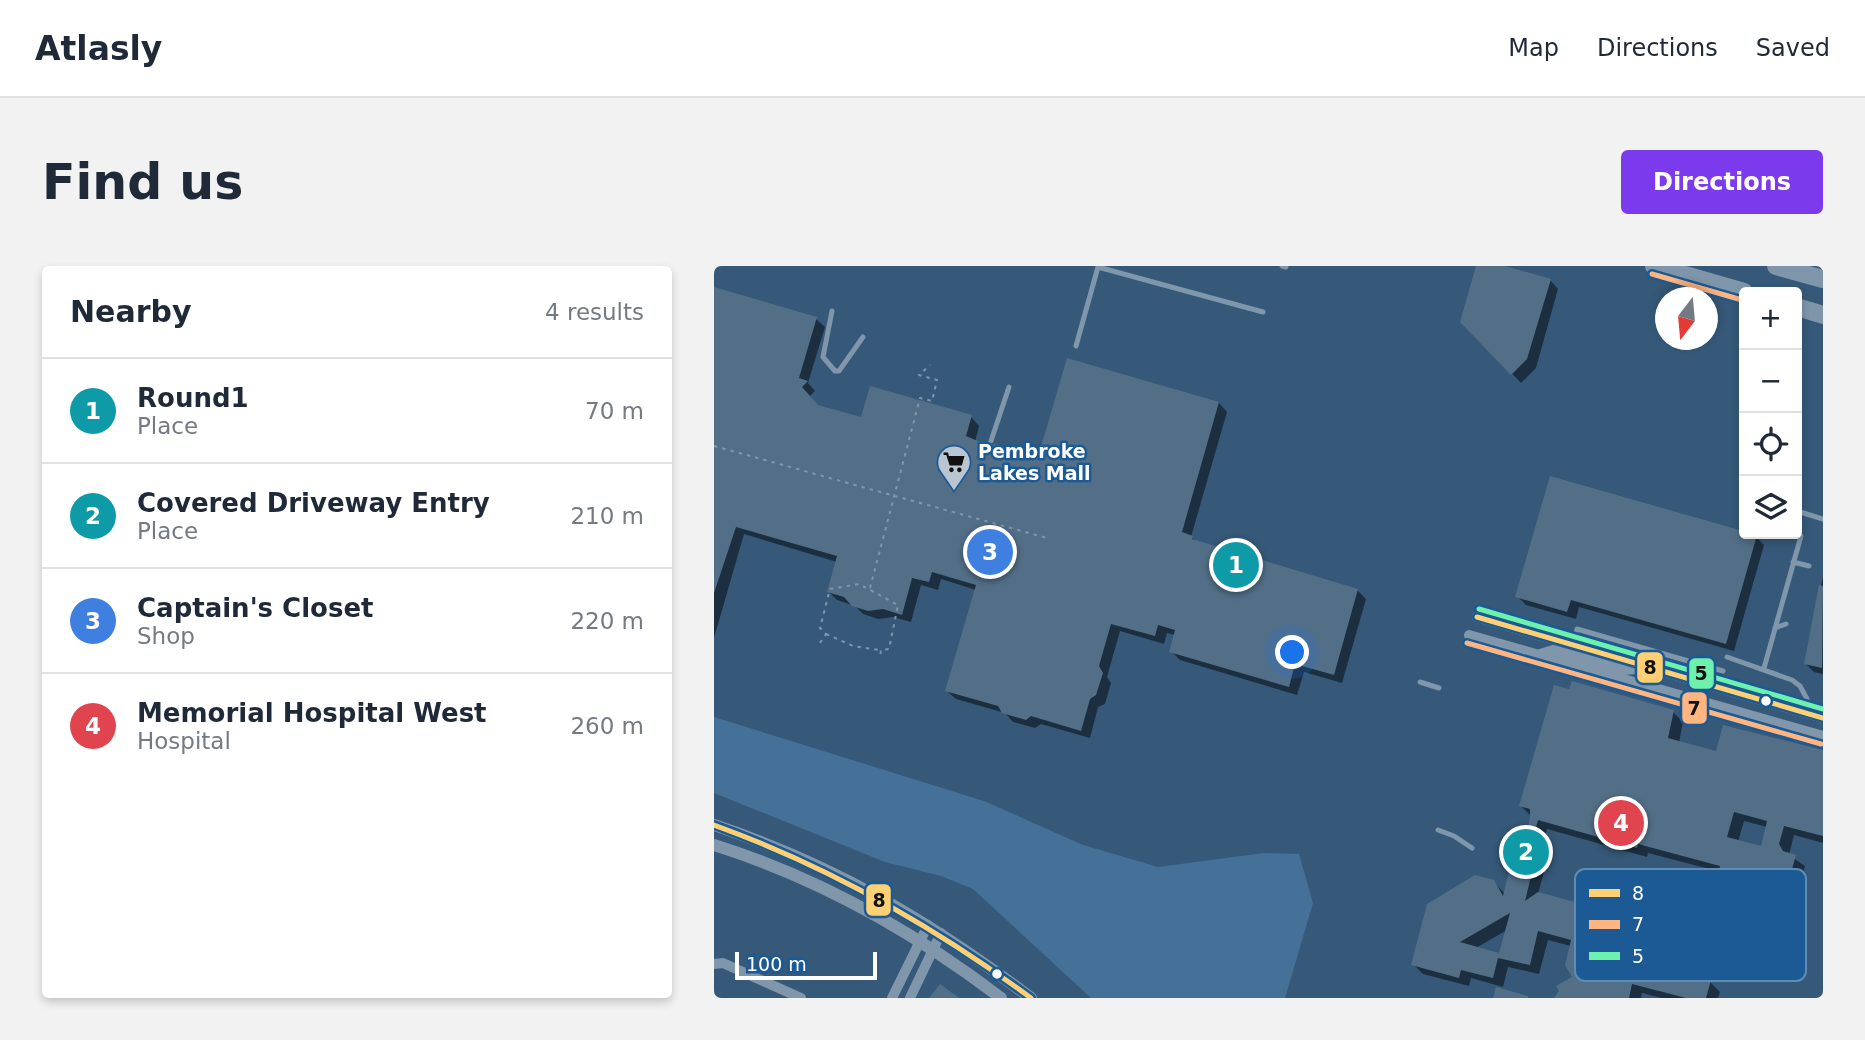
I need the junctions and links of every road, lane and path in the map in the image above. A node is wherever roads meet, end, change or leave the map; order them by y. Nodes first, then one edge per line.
1 (1654, 266) edge
2 (1776, 266) edge
3 (1823, 279) edge
4 (1739, 291) edge
5 (1802, 309) edge
6 (832, 311) dead end
7 (1263, 312) dead end
8 (1823, 315) edge
9 (863, 337) dead end
10 (1076, 346) dead end
11 (930, 365) dead end
12 (1009, 387) dead end
13 (991, 441) dead end
14 (714, 446) edge
15 (895, 494) junction
16 (1802, 513) edge
17 (1823, 519) edge
18 (1047, 538) dead end
19 (1800, 539) edge
20 (1793, 562) junction
21 (1809, 566) dead end
22 (870, 588) junction
23 (1780, 608) junction
24 (1788, 615) dead end
25 (1477, 617) dead end
26 (1786, 624) dead end
27 (1774, 628) junction
28 (826, 634) junction
29 (1469, 635) dead end
30 (820, 643) dead end
31 (881, 650) junction
32 (1569, 655) junction
33 (880, 656) dead end
34 (1727, 657) dead end
35 (1764, 668) junction
36 (1723, 671) dead end
37 (1420, 682) dead end
38 (1439, 688) dead end
39 (1803, 712) junction
40 (1823, 718) edge
41 (1823, 736) edge
42 (714, 825) edge
43 (1438, 830) dead end
44 (714, 845) edge
45 (1472, 848) dead end
46 (928, 925) junction
47 (942, 933) junction
48 (919, 940) junction
49 (934, 949) junction
50 (714, 964) edge
51 (801, 998) edge
52 (892, 998) edge
53 (910, 998) edge
54 (1000, 998) edge
55 (1031, 998) edge

1 - 4 highway
2 - 3 highway
5 - 8 highway
6 - 9 lane
7 - 10 lane
11 - 15 path
12 - 13 lane
14 - 15 path
15 - 18 path
15 - 22 path
16 - 17 lane
19 - 20 lane
20 - 21 lane
20 - 23 lane
22 - 28 path
22 - 31 path
23 - 24 lane
23 - 27 lane
25 - 32 street
26 - 27 lane
27 - 35 lane
28 - 30 path
28 - 31 path
29 - 32 street
31 - 33 path
32 - 36 lane
32 - 39 street
32 - 41 street
34 - 35 lane
35 - 39 lane
37 - 38 lane
39 - 40 street
42 - 46 street
43 - 45 lane
44 - 48 street
46 - 47 street
46 - 48 street
47 - 49 street
47 - 55 street
48 - 49 street
48 - 52 street
49 - 53 street
49 - 54 street
50 - 51 street

